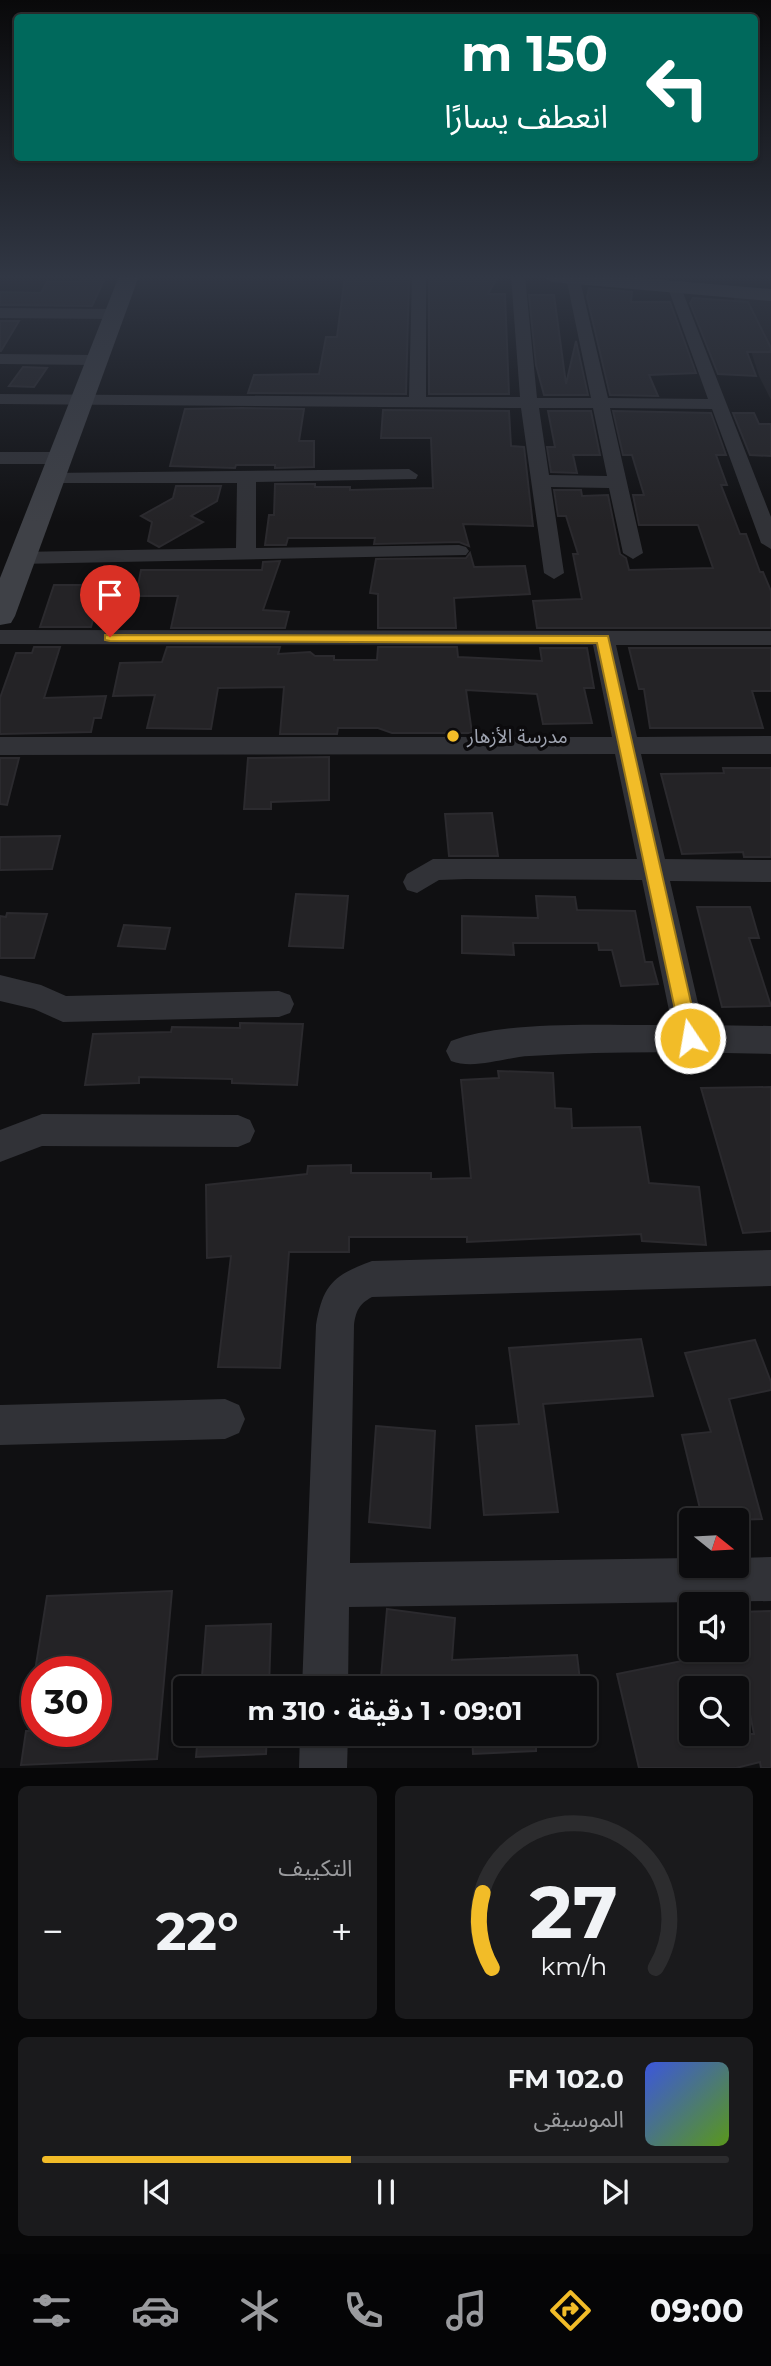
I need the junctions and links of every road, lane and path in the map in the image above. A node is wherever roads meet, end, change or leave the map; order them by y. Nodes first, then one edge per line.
1 (0, 359) edge
2 (418, 359) edge
3 (526, 359) edge
4 (591, 359) edge
5 (702, 359) edge
6 (95, 360) joint
7 (0, 399) edge
8 (79, 400) junction
9 (417, 400) junction
10 (529, 400) junction
11 (601, 401) junction
12 (717, 404) junction
13 (0, 458) edge
14 (53, 469) junction
15 (410, 475) dead end
16 (247, 477) junction
17 (540, 481) junction
18 (618, 482) junction
19 (771, 543) edge
20 (459, 551) dead end
21 (633, 553) dead end
22 (246, 555) junction
23 (10, 571) edge
24 (554, 573) dead end
25 (0, 615) edge
26 (0, 637) edge
27 (771, 638) edge
28 (603, 639) junction
29 (771, 745) edge
30 (0, 746) edge
31 (626, 746) junction
32 (654, 871) junction
33 (771, 872) edge
34 (417, 882) dead end
35 (0, 988) edge
36 (279, 1004) dead end
37 (690, 1038) junction
38 (771, 1040) edge
39 (462, 1051) dead end
40 (237, 1131) dead end
41 (0, 1146) edge
42 (771, 1268) edge
43 (225, 1419) dead end
44 (0, 1424) edge
45 (771, 1578) edge
46 (327, 1585) junction
47 (325, 1676) edge
48 (324, 1746) edge
49 (323, 1768) edge

1 - 6 street
2 - 9 street
3 - 10 street
4 - 11 street
5 - 12 street
6 - 8 street
7 - 8 street
8 - 9 street
8 - 14 street
9 - 10 street
10 - 11 street
10 - 17 street
11 - 12 street
11 - 18 street
12 - 19 street
13 - 14 street
14 - 16 street
14 - 23 street
15 - 16 street
16 - 22 street
17 - 18 street
17 - 24 street
18 - 21 street
20 - 22 street
22 - 23 street
23 - 25 street
26 - 28 street
27 - 28 street
28 - 31 street
29 - 31 street
30 - 31 street
31 - 32 street
32 - 33 street
32 - 34 street
32 - 37 street
35 - 36 street
37 - 38 street
37 - 39 street
40 - 41 street
42 - 46 street
43 - 44 street
45 - 46 street
46 - 47 street
48 - 49 street

